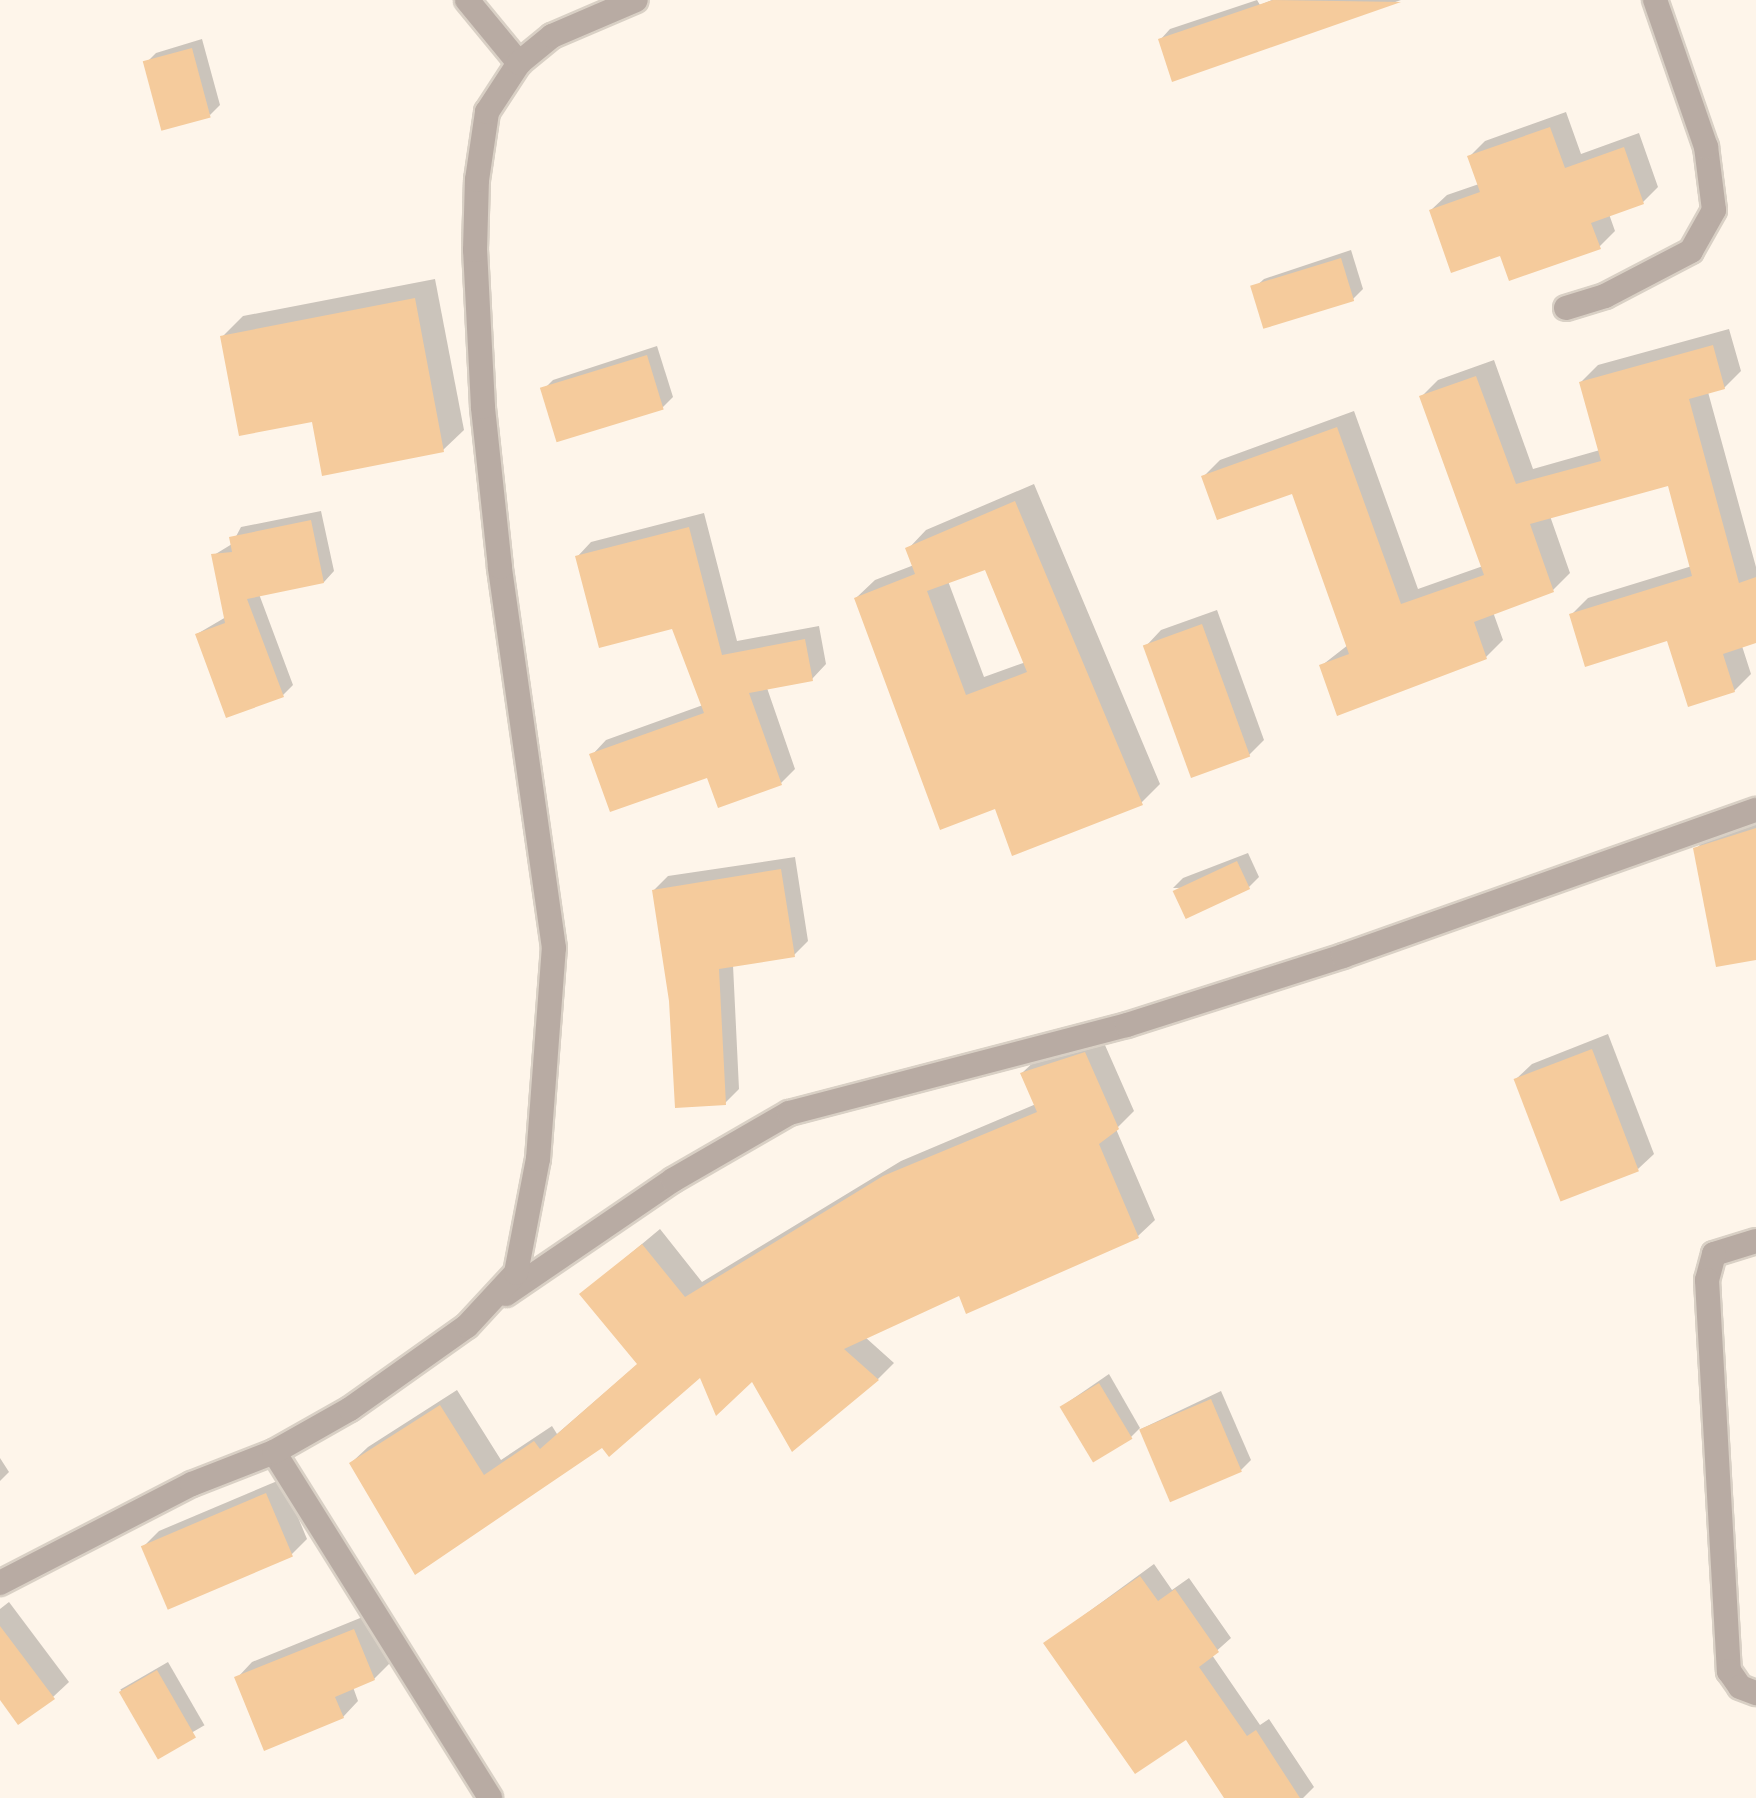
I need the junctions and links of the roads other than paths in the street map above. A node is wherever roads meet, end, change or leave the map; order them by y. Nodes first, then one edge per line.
1 (467, 0) edge
2 (636, 0) edge
3 (1655, 0) edge
4 (519, 63) junction
5 (1566, 308) dead end
6 (1756, 810) edge
7 (1756, 1241) edge
8 (497, 1299) junction
9 (274, 1452) junction
10 (0, 1583) edge
11 (1756, 1693) edge
12 (490, 1798) edge

1 - 4 street
2 - 4 street
3 - 5 street
4 - 8 street
6 - 8 street
7 - 11 street
8 - 9 street
9 - 10 street
9 - 12 street

